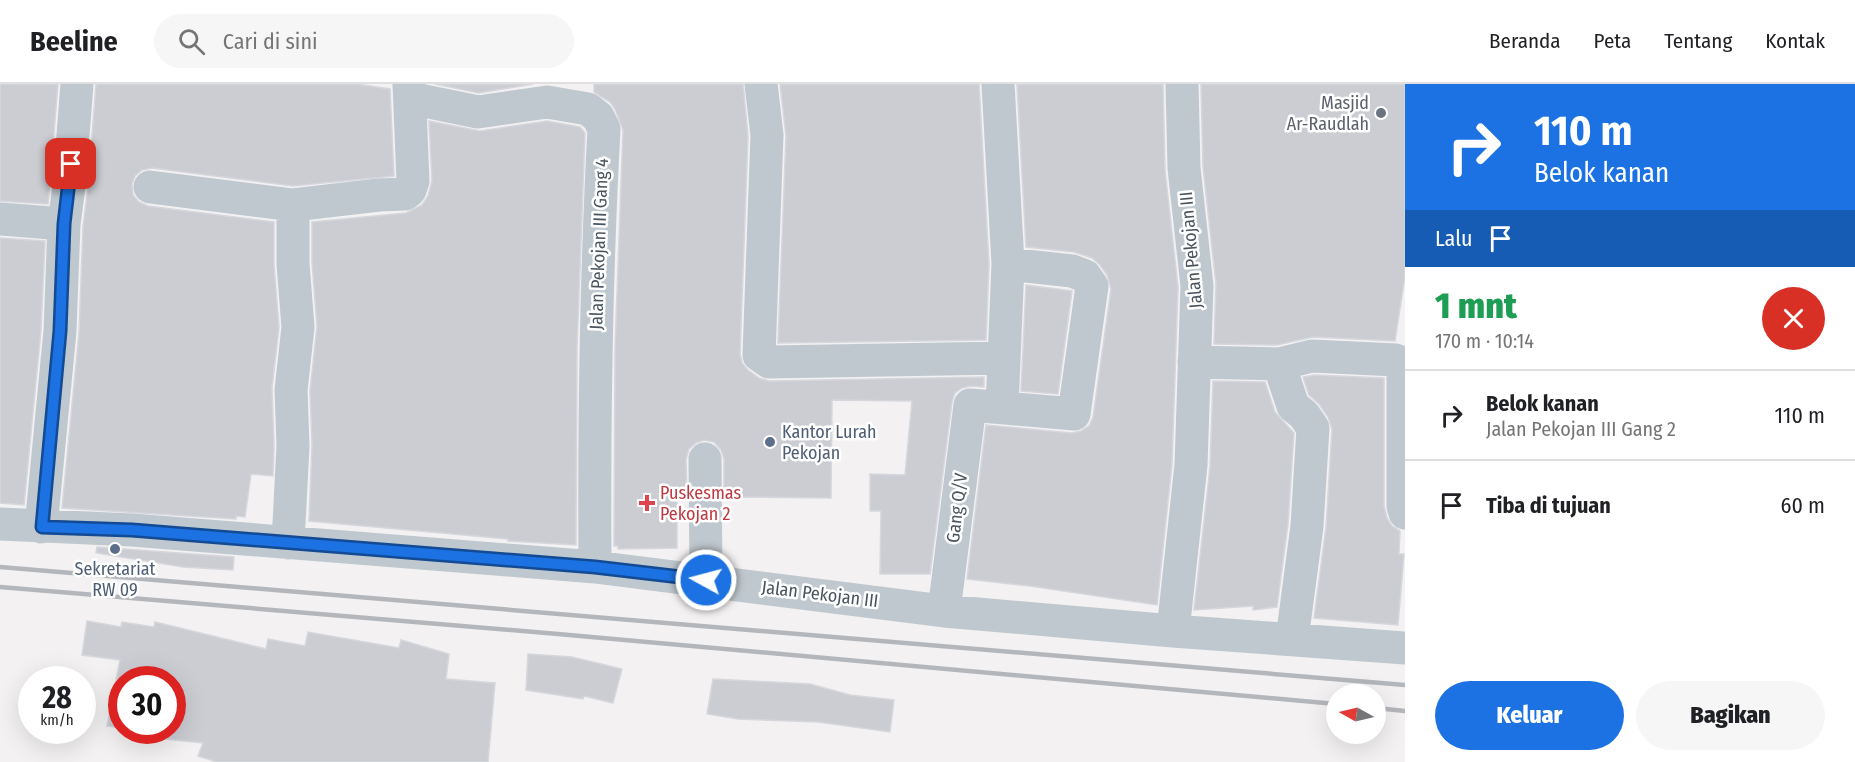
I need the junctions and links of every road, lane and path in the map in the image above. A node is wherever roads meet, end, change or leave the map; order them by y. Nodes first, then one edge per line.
1 (77, 84) edge
2 (761, 84) edge
3 (998, 84) edge
4 (1182, 84) edge
5 (409, 91) edge
6 (150, 187) dead end
7 (293, 205) junction
8 (0, 219) edge
9 (64, 224) junction
10 (1008, 264) junction
11 (1004, 358) junction
12 (1194, 362) junction
13 (1279, 364) junction
14 (986, 406) junction
15 (705, 459) dead end
16 (1405, 513) edge
17 (0, 524) edge
18 (42, 527) junction
19 (288, 543) junction
20 (595, 567) junction
21 (706, 580) junction
22 (944, 610) junction
23 (1173, 631) junction
24 (1292, 639) junction
25 (1405, 648) edge

1 - 9 street
2 - 11 street
3 - 10 street, Gang Q/V
4 - 12 street, Jalan Pekojan III
5 - 7 street, Jalan Pekojan III Gang 4
5 - 20 street, Jalan Pekojan III Gang 4
6 - 7 street, Jalan Pekojan III Gang 4
7 - 19 street
8 - 9 street
9 - 18 street
10 - 11 street, Gang Q/V
10 - 14 street
11 - 14 street, Gang Q/V
12 - 13 street
12 - 23 street, Jalan Pekojan III
13 - 16 street
13 - 24 street
14 - 22 street, Gang Q/V
15 - 21 street
17 - 18 street, Jalan Pekojan III
18 - 19 street, Jalan Pekojan III
19 - 20 street, Jalan Pekojan III
20 - 21 street, Jalan Pekojan III
21 - 22 street, Jalan Pekojan III
22 - 23 street, Jalan Pekojan III
23 - 24 street, Jalan Pekojan III
24 - 25 street, Jalan Pekojan III

